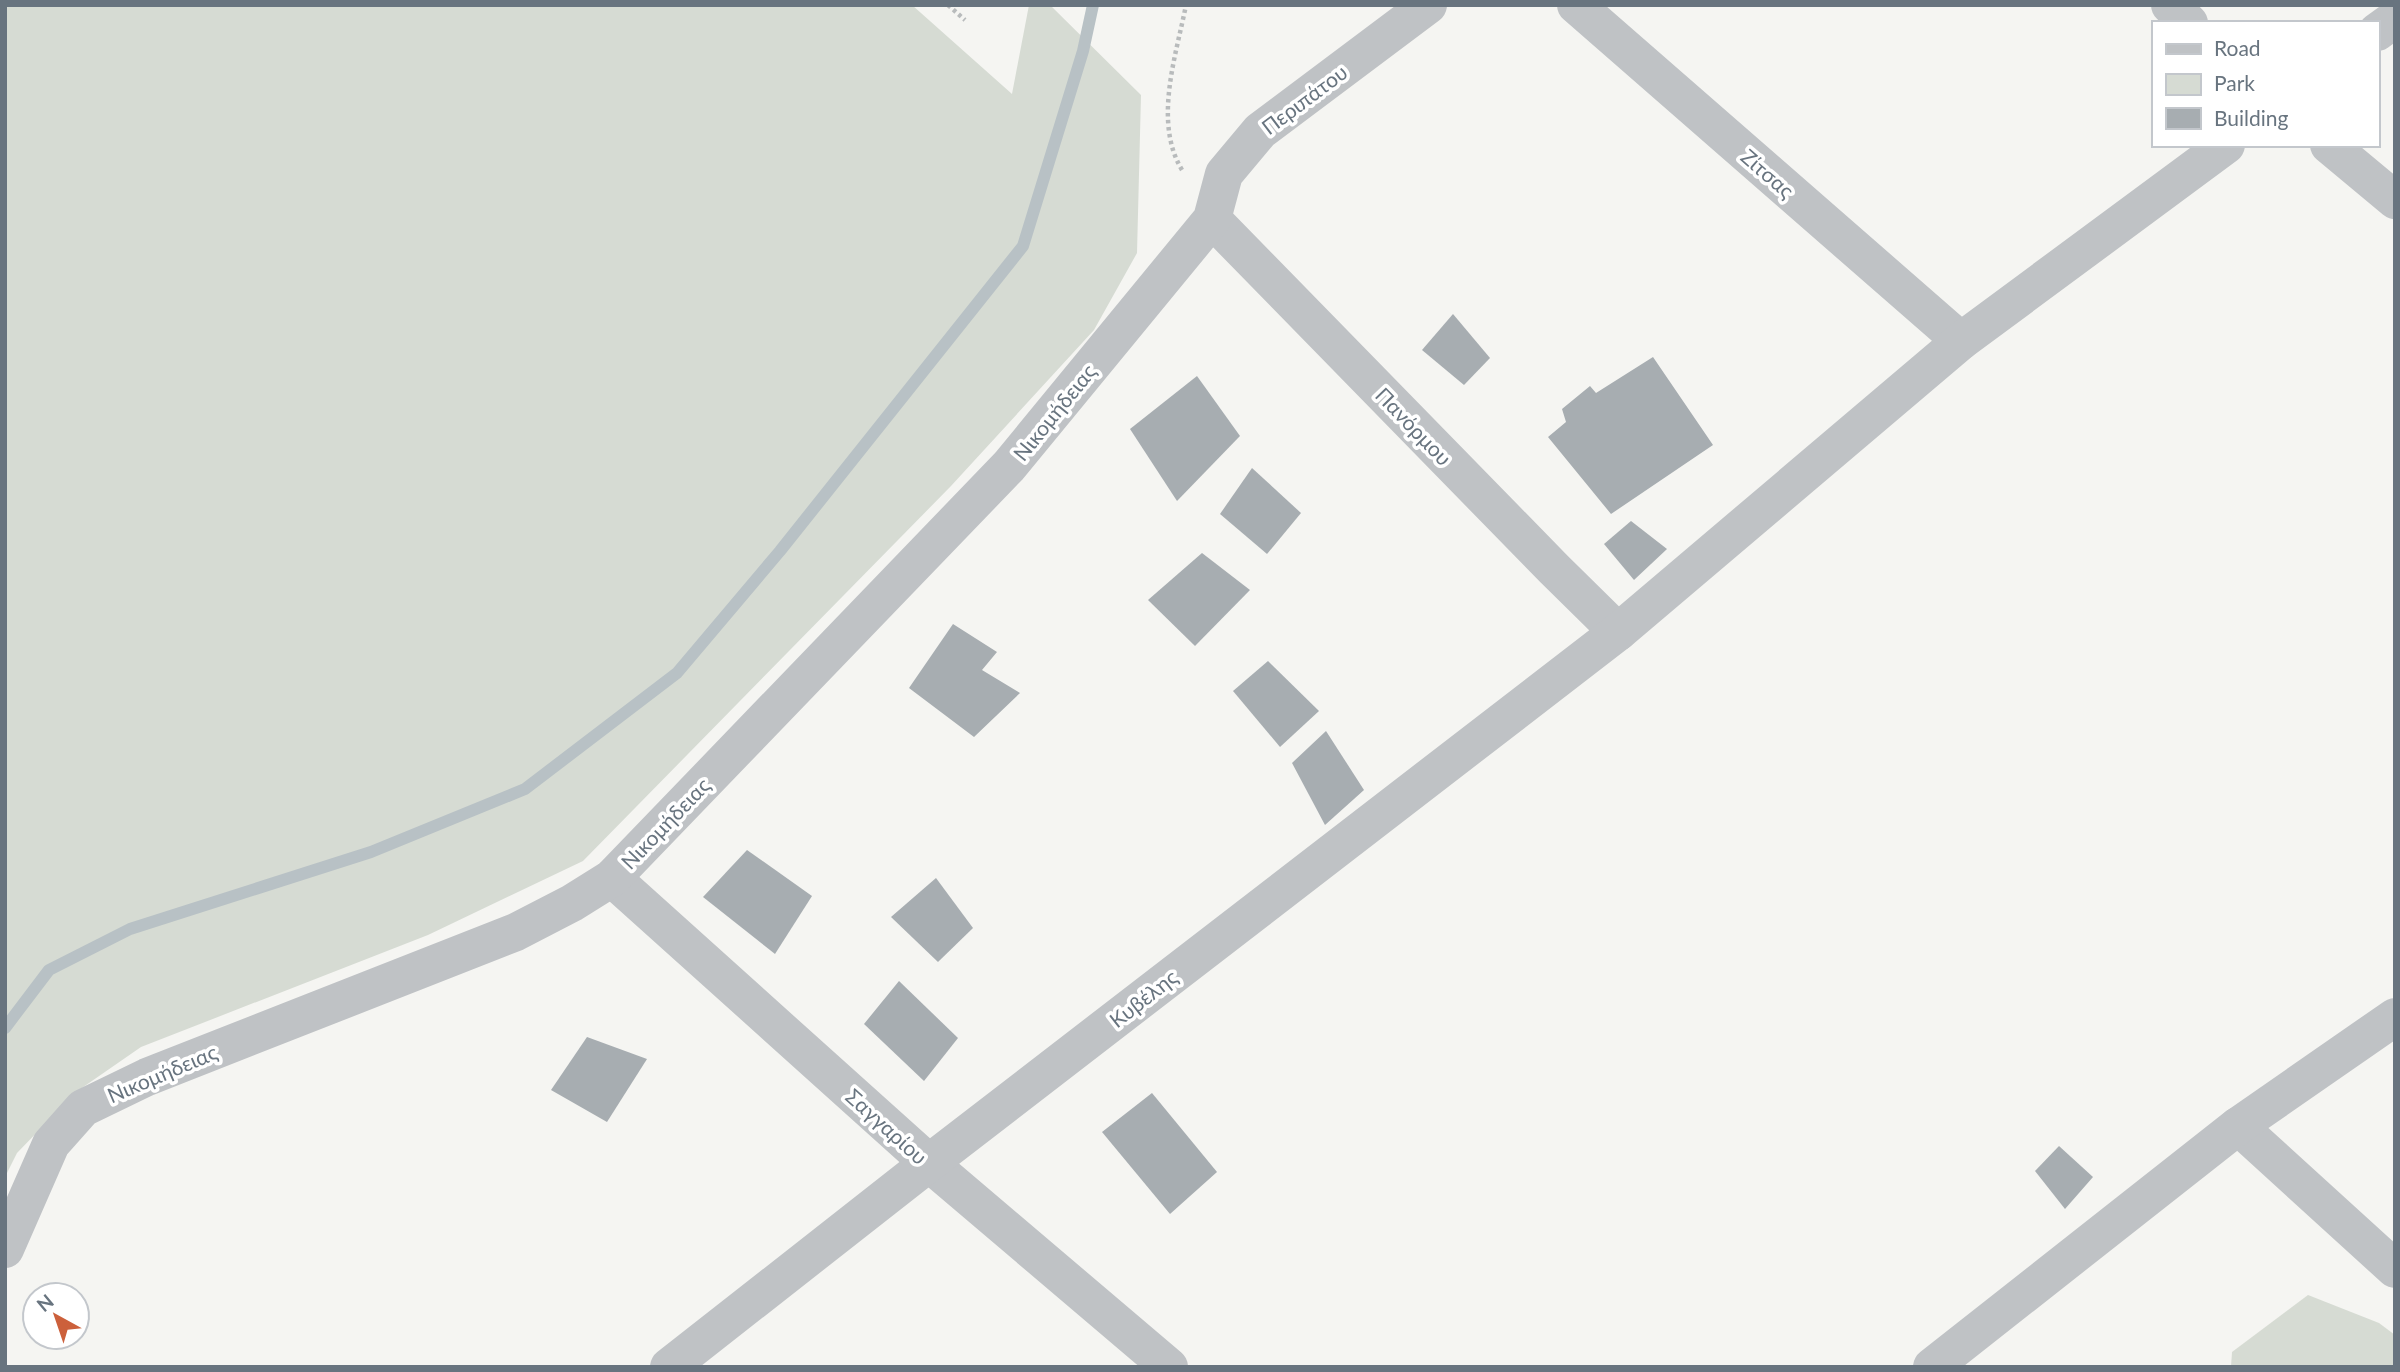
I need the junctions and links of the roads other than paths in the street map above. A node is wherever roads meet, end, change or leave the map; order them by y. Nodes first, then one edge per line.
1 (1428, 5) edge
2 (1576, 5) edge
3 (2169, 5) edge
4 (2395, 19) edge
5 (2187, 21) edge
6 (2379, 31) edge
7 (2223, 147) edge
8 (2331, 147) edge
9 (2395, 200) edge
10 (1212, 219) junction
11 (1961, 341) junction
12 (1618, 632) junction
13 (612, 878) junction
14 (2395, 1017) edge
15 (2238, 1126) junction
16 (929, 1163) junction
17 (5, 1249) edge
18 (2395, 1269) edge
19 (669, 1367) edge
20 (1169, 1367) edge
21 (1932, 1367) edge

1 - 10 street, Περιπάτου
2 - 11 street, Ζίτσας
3 - 5 street
4 - 6 street
7 - 11 street, Κυβέλης
8 - 9 street
10 - 12 street, Πανόρμου
10 - 13 street, Νικομήδειας
11 - 12 street, Κυβέλης
12 - 16 street, Κυβέλης
13 - 16 street, Σαγγαρίου
13 - 17 street, Νικομήδειας
14 - 15 street
15 - 18 street
15 - 21 street
16 - 19 street, Κυβέλης
16 - 20 street, Σαγγαρίου

